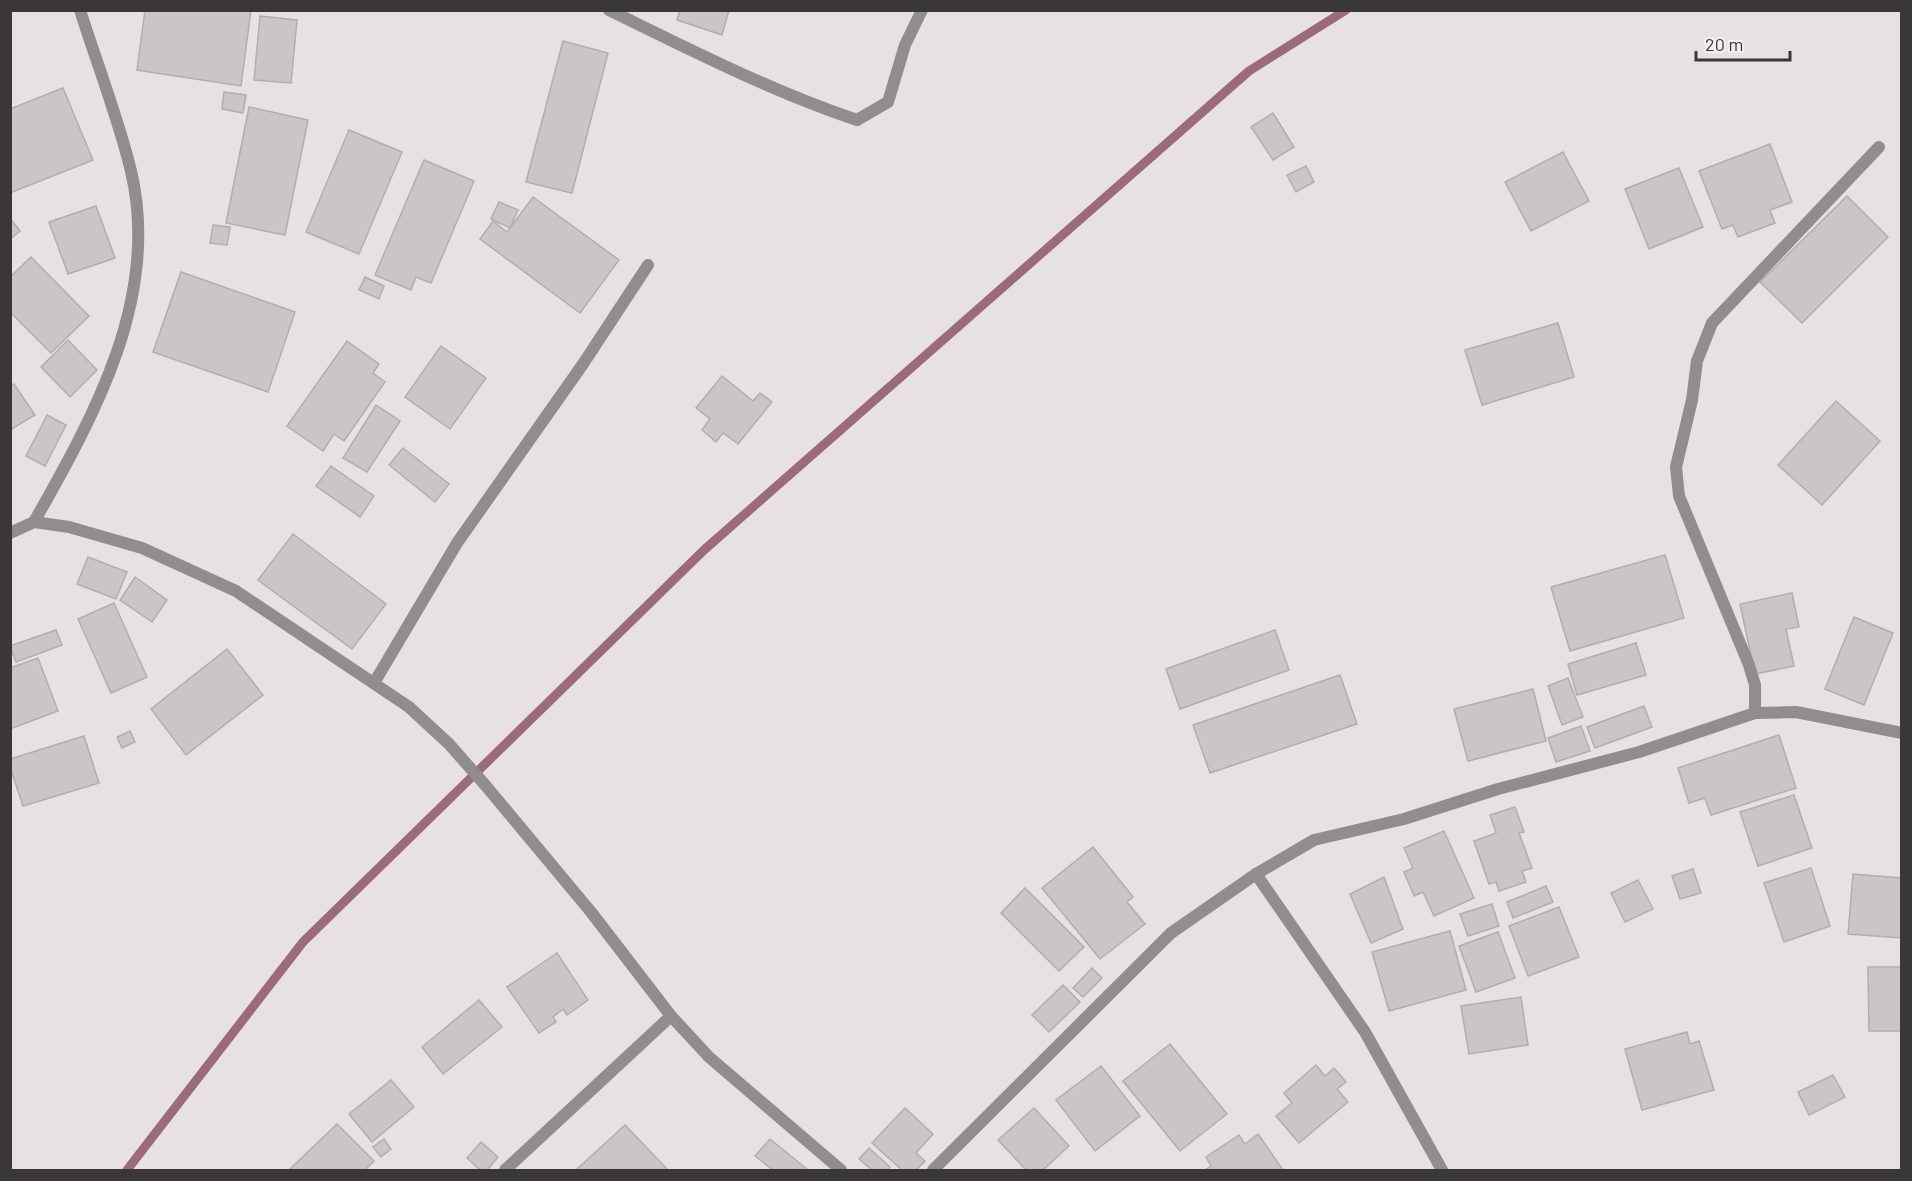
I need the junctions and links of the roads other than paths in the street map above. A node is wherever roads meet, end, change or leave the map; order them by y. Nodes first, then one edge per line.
1 (80, 10) edge
2 (609, 10) edge
3 (922, 10) edge
4 (1879, 147) dead end
5 (648, 265) dead end
6 (34, 522) junction
7 (10, 533) edge
8 (374, 683) junction
9 (1755, 713) junction
10 (1902, 733) edge
11 (1256, 874) junction
12 (670, 1016) junction
13 (505, 1170) edge
14 (841, 1170) edge
15 (933, 1170) edge
16 (1442, 1170) edge

1 - 6 street
2 - 3 street
4 - 9 street
5 - 8 street
6 - 7 street
6 - 8 street
8 - 12 street
9 - 10 street
9 - 11 street
11 - 15 street
11 - 16 street
12 - 13 street
12 - 14 street

